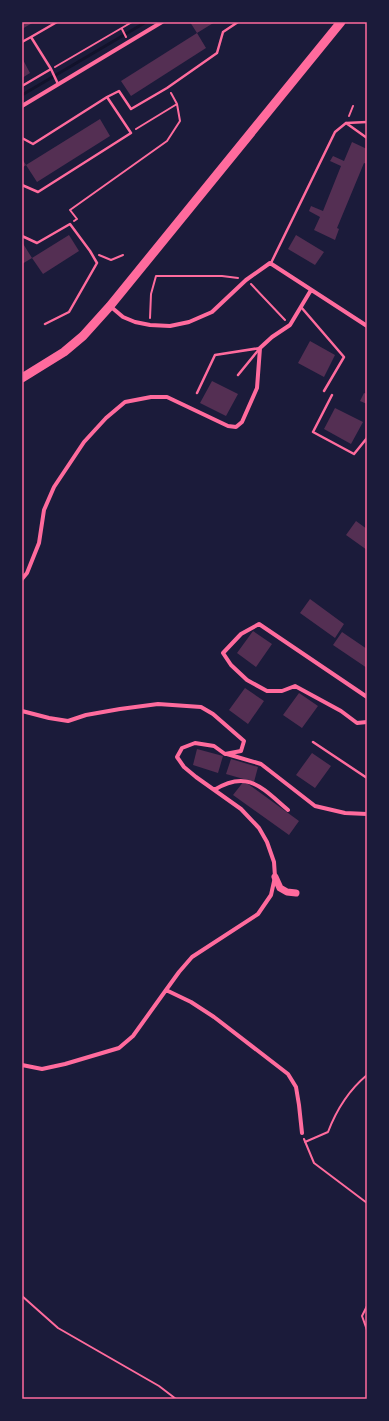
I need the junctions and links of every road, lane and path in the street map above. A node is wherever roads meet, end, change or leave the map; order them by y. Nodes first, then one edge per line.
1 (57, 22) edge
2 (132, 22) edge
3 (162, 22) edge
4 (238, 22) edge
5 (340, 22) edge
6 (31, 37) junction
7 (22, 42) edge
8 (50, 69) junction
9 (58, 84) junction
10 (22, 86) edge
11 (167, 88) junction
12 (108, 97) junction
13 (178, 104) junction
14 (22, 106) edge
15 (353, 106) dead end
16 (367, 122) edge
17 (346, 123) junction
18 (131, 133) junction
19 (22, 138) edge
20 (367, 138) edge
21 (22, 185) edge
22 (70, 224) junction
23 (22, 236) edge
24 (90, 251) junction
25 (124, 255) dead end
26 (270, 264) junction
27 (246, 280) junction
28 (311, 290) junction
29 (110, 306) junction
30 (301, 307) junction
31 (46, 324) dead end
32 (150, 325) junction
33 (290, 325) junction
34 (367, 326) edge
35 (260, 348) junction
36 (238, 375) dead end
37 (22, 378) edge
38 (324, 391) dead end
39 (198, 393) dead end
40 (332, 396) dead end
41 (367, 438) edge
42 (22, 578) edge
43 (367, 697) edge
44 (22, 711) edge
45 (367, 722) edge
46 (313, 742) dead end
47 (225, 754) junction
48 (367, 778) edge
49 (214, 790) junction
50 (288, 810) dead end
51 (367, 814) edge
52 (275, 877) junction
53 (296, 893) dead end
54 (166, 990) junction
55 (22, 1065) edge
56 (367, 1075) edge
57 (302, 1133) joint
58 (305, 1142) junction
59 (367, 1203) edge
60 (22, 1296) edge
61 (367, 1306) edge
62 (367, 1330) edge
63 (176, 1399) edge

1 - 6 lane
2 - 8 path
3 - 9 street
4 - 11 lane
5 - 29 highway
6 - 7 lane
6 - 8 lane
8 - 9 lane
8 - 10 lane
9 - 14 street
11 - 12 lane
11 - 13 path
12 - 18 lane
12 - 19 lane
13 - 18 path
13 - 22 path
15 - 17 path
16 - 17 lane
17 - 20 lane
17 - 26 lane
18 - 21 lane
22 - 23 lane
22 - 24 lane
24 - 25 path
24 - 31 lane
26 - 27 street
26 - 28 street
27 - 32 street
27 - 32 path
27 - 33 path
28 - 30 street
28 - 34 street
29 - 32 street
29 - 37 highway
30 - 33 street
30 - 38 lane
33 - 35 street
35 - 36 lane
35 - 39 lane
35 - 42 street
40 - 41 lane
43 - 45 street
44 - 47 street
46 - 48 lane
47 - 49 street
47 - 51 street
49 - 50 street
49 - 52 street
52 - 53 main road
52 - 54 street
54 - 55 street
54 - 57 street
56 - 58 path
57 - 58 path
58 - 59 path
60 - 63 path
61 - 62 path

